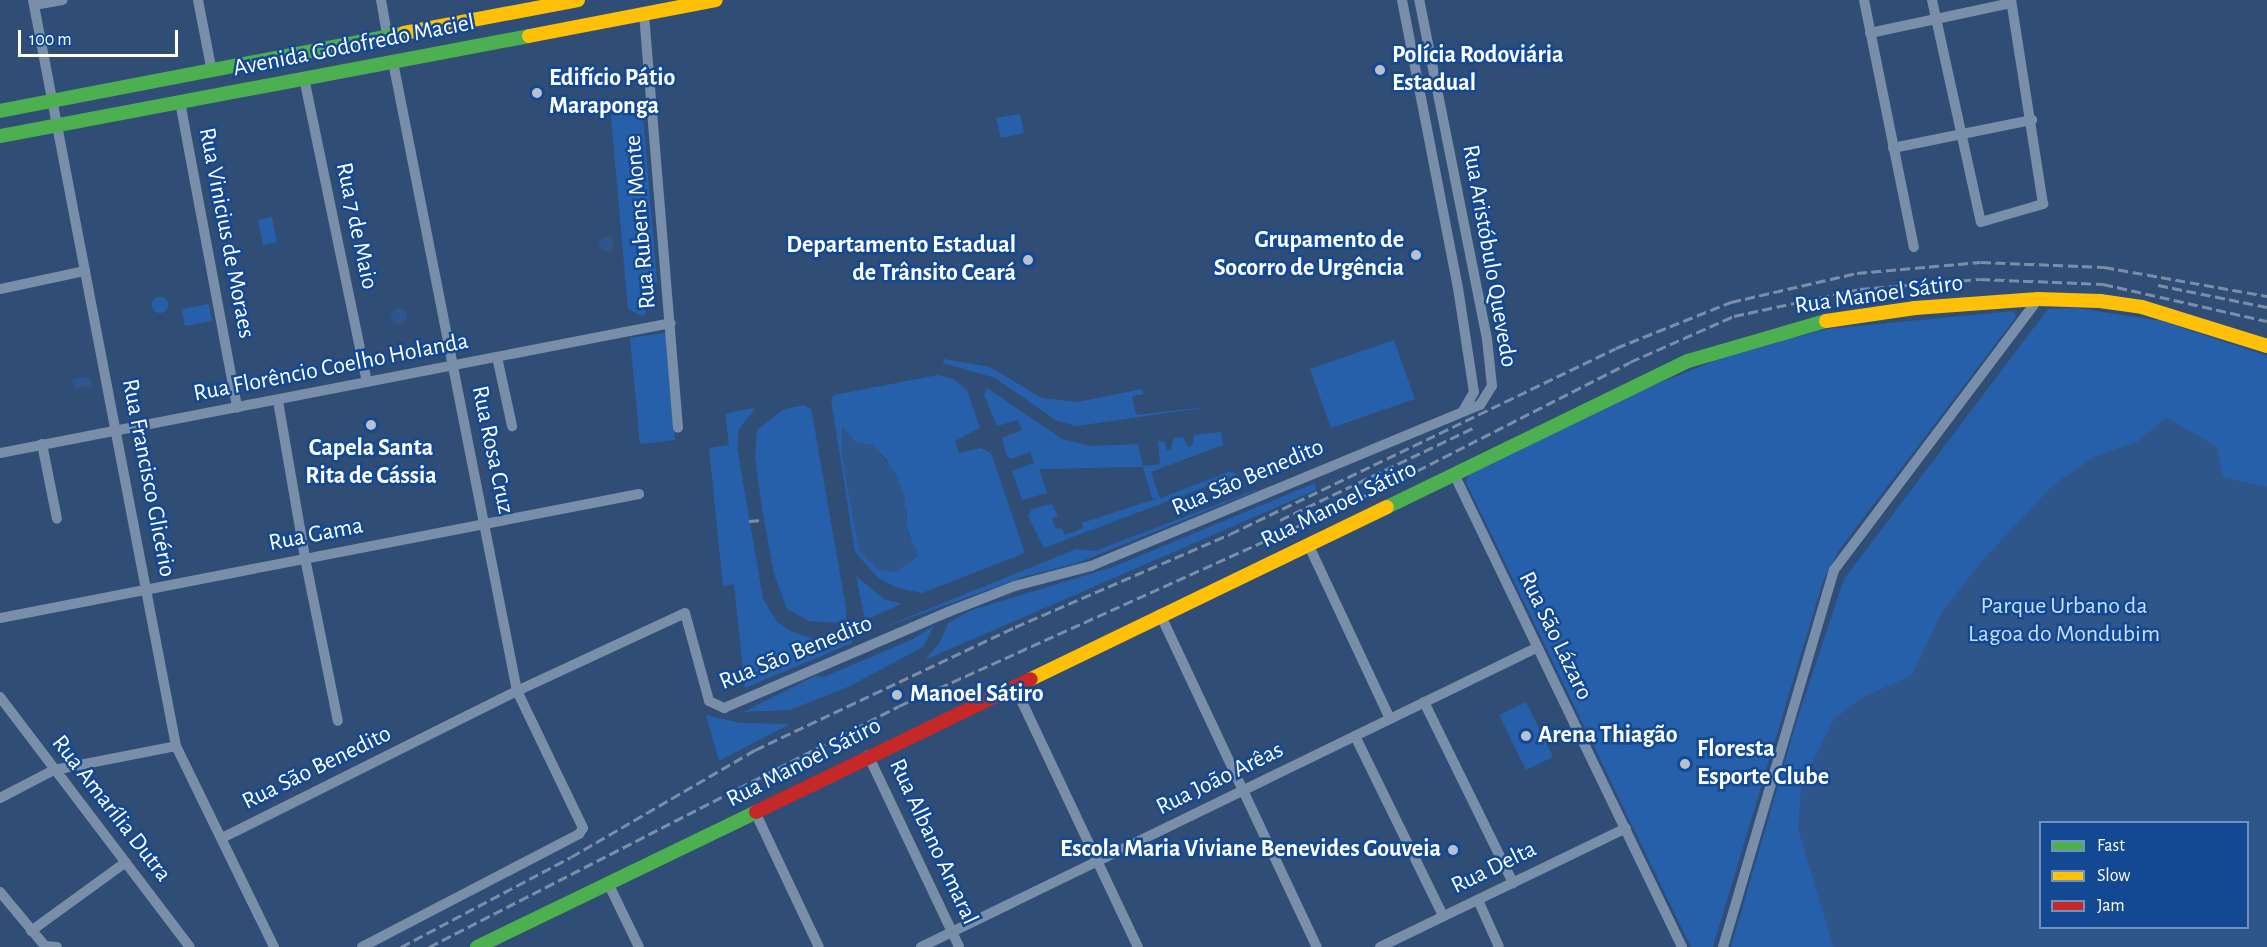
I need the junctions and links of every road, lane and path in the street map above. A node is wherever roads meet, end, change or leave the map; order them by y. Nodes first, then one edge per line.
1 (63, 0) edge
2 (198, 0) edge
3 (381, 0) edge
4 (578, 0) edge
5 (716, 0) edge
6 (1402, 0) edge
7 (1419, 0) edge
8 (1864, 0) edge
9 (1932, 0) edge
10 (2011, 2) edge
11 (34, 3) edge
12 (531, 4) edge
13 (644, 14) junction
14 (1935, 18) junction
15 (479, 20) junction
16 (448, 26) junction
17 (1870, 33) junction
18 (388, 38) junction
19 (484, 44) junction
20 (452, 51) junction
21 (393, 62) junction
22 (212, 72) junction
23 (304, 78) junction
24 (52, 101) junction
25 (180, 102) junction
26 (0, 111) edge
27 (2032, 120) junction
28 (57, 126) junction
29 (1959, 134) junction
30 (0, 136) edge
31 (1893, 148) junction
32 (1914, 247) dead end
33 (84, 271) junction
34 (1476, 285) junction
35 (1458, 288) junction
36 (0, 289) edge
37 (2038, 299) junction
38 (670, 323) junction
39 (2267, 346) edge
40 (497, 357) junction
41 (453, 366) junction
42 (367, 382) junction
43 (278, 401) junction
44 (237, 408) junction
45 (1463, 411) junction
46 (512, 426) dead end
47 (678, 428) dead end
48 (117, 429) junction
49 (42, 444) junction
50 (0, 453) edge
51 (1454, 474) junction
52 (639, 494) dead end
53 (57, 519) dead end
54 (486, 524) junction
55 (1309, 546) junction
56 (305, 558) junction
57 (148, 590) junction
58 (1160, 614) junction
59 (0, 618) edge
60 (1536, 648) junction
61 (1014, 685) junction
62 (516, 691) junction
63 (0, 697) edge
64 (1424, 702) junction
65 (1390, 719) junction
66 (338, 722) dead end
67 (1355, 736) junction
68 (176, 746) junction
69 (868, 755) junction
70 (54, 770) junction
71 (1243, 790) junction
72 (0, 798) edge
73 (756, 814) junction
74 (1626, 828) junction
75 (222, 838) junction
76 (126, 862) junction
77 (1099, 862) junction
78 (608, 883) junction
79 (1513, 883) junction
80 (0, 892) edge
81 (1478, 900) junction
82 (1443, 916) junction
83 (31, 931) junction
84 (952, 932) junction
85 (1403, 942) edge
86 (45, 947) edge
87 (57, 947) edge
88 (190, 947) edge
89 (274, 947) edge
90 (362, 947) edge
91 (477, 947) edge
92 (639, 947) edge
93 (819, 947) edge
94 (921, 947) edge
95 (959, 947) edge
96 (1138, 947) edge
97 (1317, 947) edge
98 (1380, 947) edge
99 (1499, 947) edge
100 (1682, 947) edge
101 (1723, 947) edge

1 - 11 street
2 - 22 street
3 - 18 street
4 - 12 street, Avenida Godofredo Maciel
5 - 13 street, Avenida Godofredo Maciel
6 - 35 street, Rua Aristóbulo Quevedo
7 - 34 street, Rua Aristóbulo Quevedo
8 - 17 street
9 - 14 street
10 - 14 street
10 - 27 street
11 - 24 street, Rua Francisco Glicério
12 - 15 street, Avenida Godofredo Maciel
13 - 19 street, Avenida Godofredo Maciel
13 - 38 street, Rua Rubens Monte
14 - 17 street
14 - 29 street
15 - 16 street, Avenida Godofredo Maciel
15 - 19 street
16 - 18 street, Avenida Godofredo Maciel
16 - 20 street
17 - 31 street
18 - 22 street, Avenida Godofredo Maciel
19 - 20 street, Avenida Godofredo Maciel
20 - 21 street, Avenida Godofredo Maciel
21 - 23 street, Avenida Godofredo Maciel
21 - 41 street, Rua Rosa Cruz
22 - 24 street, Avenida Godofredo Maciel
23 - 25 street, Avenida Godofredo Maciel
23 - 42 street, Rua 7 de Maio
24 - 26 street, Avenida Godofredo Maciel
24 - 28 street, Rua Francisco Glicério
25 - 28 street, Avenida Godofredo Maciel
25 - 44 street, Rua Vinicius de Moraes
27 - 29 street
27 - 29 street
28 - 30 street, Avenida Godofredo Maciel
28 - 33 street, Rua Francisco Glicério
29 - 31 street
31 - 32 street
33 - 36 street
33 - 48 street, Rua Francisco Glicério
34 - 35 street
34 - 45 street, Rua Aristóbulo Quevedo
35 - 45 street, Rua Aristóbulo Quevedo
37 - 39 street, Rua Manoel Sátiro
37 - 51 street, Rua Manoel Sátiro
37 - 101 street
38 - 40 street, Rua Florêncio Coelho Holanda
38 - 47 street, Rua Rubens Monte
40 - 41 street, Rua Florêncio Coelho Holanda
40 - 46 street
41 - 42 street, Rua Florêncio Coelho Holanda
41 - 54 street, Rua Rosa Cruz
42 - 43 street, Rua Florêncio Coelho Holanda
43 - 44 street, Rua Florêncio Coelho Holanda
43 - 56 street
44 - 48 street, Rua Florêncio Coelho Holanda
45 - 62 street, Rua São Benedito
48 - 49 street, Rua Florêncio Coelho Holanda
48 - 57 street, Rua Francisco Glicério
49 - 50 street, Rua Florêncio Coelho Holanda
49 - 53 street
51 - 55 street, Rua Manoel Sátiro
51 - 60 street, Rua São Lázaro
52 - 54 street, Rua Gama
54 - 56 street, Rua Gama
54 - 62 street, Rua Rosa Cruz
55 - 58 street, Rua Manoel Sátiro
55 - 65 street
56 - 57 street, Rua Gama
56 - 66 street
57 - 59 street, Rua Gama
57 - 68 street, Rua Francisco Glicério
58 - 61 street, Rua Manoel Sátiro
58 - 71 street
60 - 64 street, Rua João Arêas
60 - 74 street, Rua São Lázaro
61 - 69 street, Rua Manoel Sátiro
61 - 77 street
62 - 75 street, Rua São Benedito
62 - 90 street, Rua Rosa Cruz
63 - 70 street, Rua Amarília Dutra
64 - 65 street, Rua João Arêas
64 - 79 street
65 - 67 street, Rua João Arêas
67 - 71 street, Rua João Arêas
67 - 82 street
68 - 70 street
68 - 75 street, Rua Francisco Glicério
69 - 73 street, Rua Manoel Sátiro
69 - 84 street, Rua Albano Amaral
70 - 72 street
70 - 76 street, Rua Amarília Dutra
71 - 77 street, Rua João Arêas
71 - 97 street
73 - 78 street, Rua Manoel Sátiro
73 - 93 street
74 - 79 street, Rua Delta
74 - 100 street, Rua São Lázaro
75 - 89 street, Rua Francisco Glicério
76 - 83 street
76 - 88 street, Rua Amarília Dutra
77 - 84 street, Rua João Arêas
77 - 96 street
78 - 91 street, Rua Manoel Sátiro
78 - 92 street
79 - 81 street, Rua Delta
80 - 83 street
81 - 82 street, Rua Delta
81 - 99 street
82 - 85 street, Rua Delta
83 - 86 street
84 - 94 street, Rua João Arêas
84 - 95 street, Rua Albano Amaral
85 - 98 street, Rua Delta
86 - 87 street

